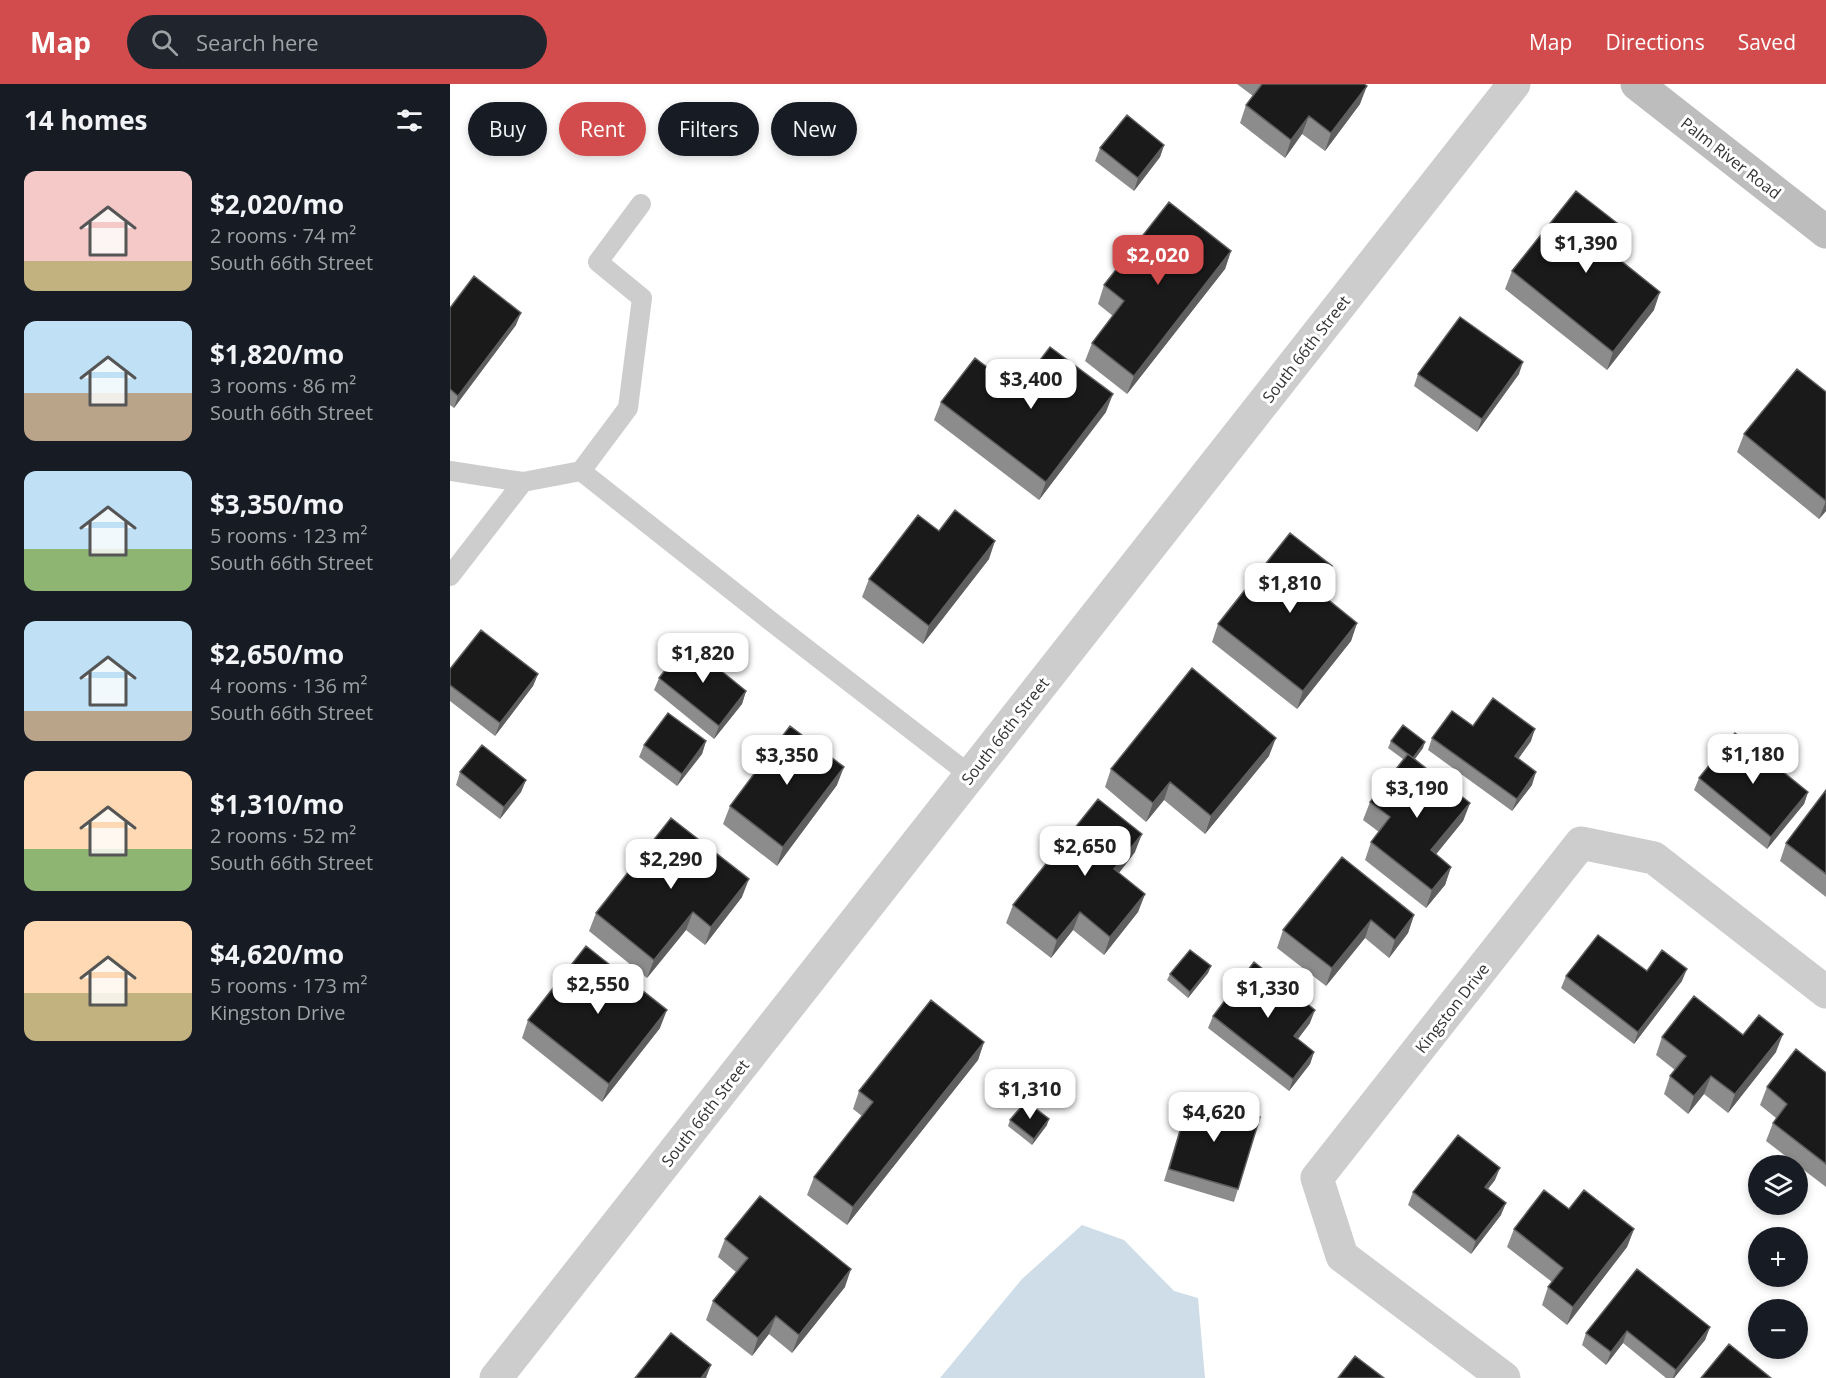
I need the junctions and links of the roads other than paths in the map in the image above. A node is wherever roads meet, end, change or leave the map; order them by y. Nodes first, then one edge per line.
1 (1514, 84) edge
2 (1637, 84) edge
3 (641, 204) dead end
4 (1826, 232) edge
5 (450, 471) edge
6 (581, 471) junction
7 (524, 482) junction
8 (450, 576) edge
9 (970, 775) junction
10 (1826, 992) edge
11 (496, 1378) edge
12 (1504, 1378) edge

1 - 9 street, South 66th Street
2 - 4 street, Palm River Road
3 - 6 lane
5 - 7 lane
6 - 7 lane
6 - 9 lane
7 - 8 lane
9 - 11 street, South 66th Street
10 - 12 street, Kingston Drive

